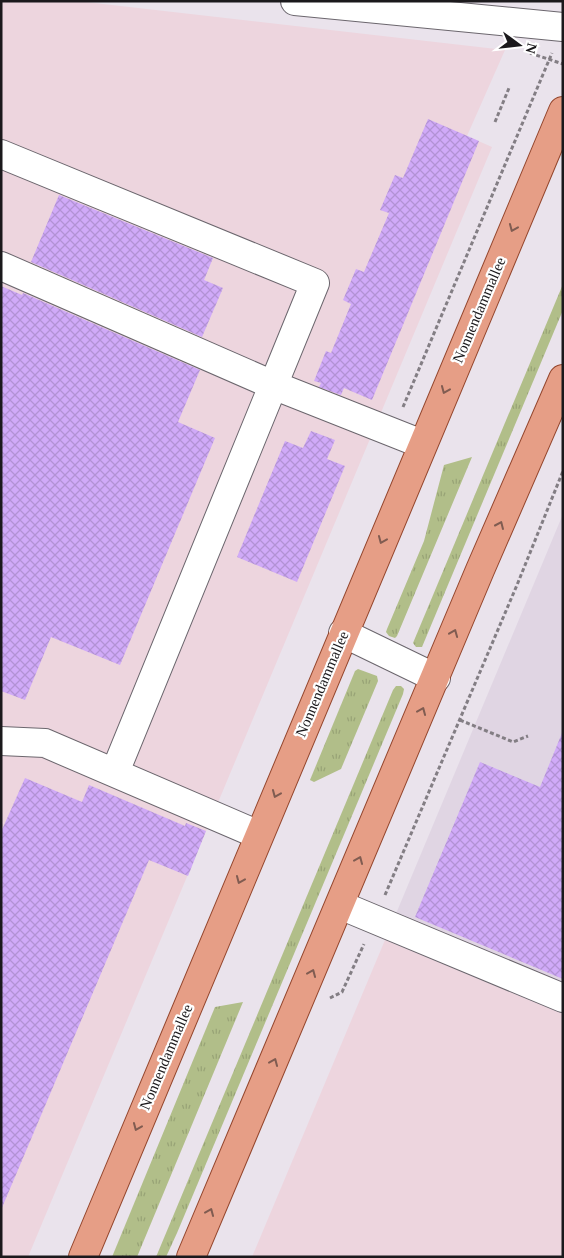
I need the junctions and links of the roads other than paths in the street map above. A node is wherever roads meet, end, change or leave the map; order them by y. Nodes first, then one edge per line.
1 (294, 1) edge
2 (330, 3) edge
3 (563, 28) edge
4 (560, 125) edge
5 (1, 154) edge
6 (1, 266) edge
7 (563, 379) edge
8 (273, 385) junction
9 (422, 444) junction
10 (343, 633) junction
11 (436, 678) junction
12 (1, 741) edge
13 (114, 772) junction
14 (259, 835) junction
15 (340, 905) junction
16 (563, 998) edge
17 (83, 1257) edge
18 (191, 1257) edge

1 - 2 street
2 - 3 street
4 -> 9 main road, Nonnendammallee
5 - 8 street
6 - 8 street
11 -> 7 main road
8 - 9 street
8 - 13 street
9 -> 10 main road, Nonnendammallee
10 - 11 street
10 -> 14 main road, Nonnendammallee
15 -> 11 main road
12 - 13 street
13 - 14 street
14 -> 17 main road, Nonnendammallee
15 - 16 street
18 -> 15 main road

